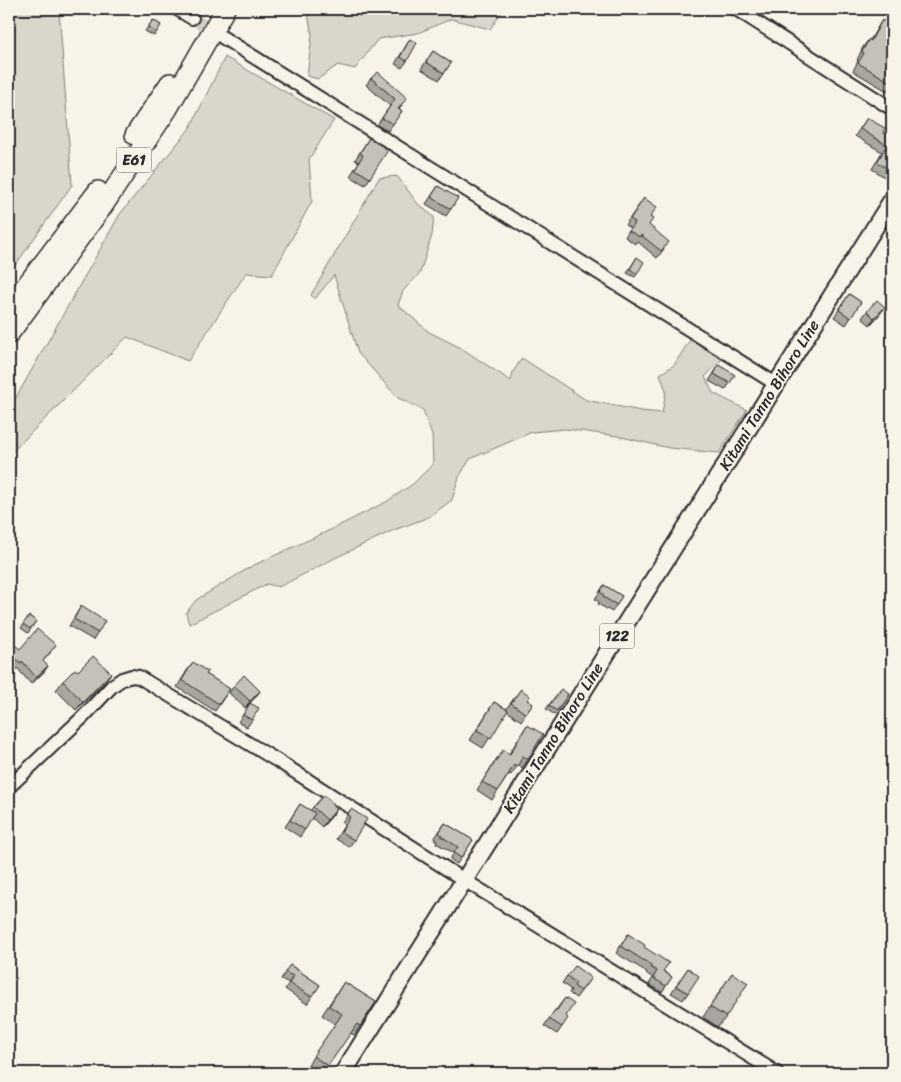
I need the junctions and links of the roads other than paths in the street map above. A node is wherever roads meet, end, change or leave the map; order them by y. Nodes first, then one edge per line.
1 (177, 9) edge
2 (219, 9) edge
3 (224, 9) edge
4 (736, 9) edge
5 (192, 18) tunnel mouth
6 (222, 37) tunnel mouth
7 (892, 109) edge
8 (892, 200) edge
9 (27, 298) junction
10 (9, 308) edge
11 (9, 334) edge
12 (776, 384) junction
13 (9, 787) edge
14 (464, 880) junction
15 (343, 1073) edge
16 (778, 1073) edge

1 - 5 street
2 - 9 highway, E61
3 - 9 highway, E61
4 - 7 street
6 - 12 street
8 - 12 main road, Kitami Tanno Bihoro Line / 122
9 - 10 highway, E61
9 - 11 highway, E61
12 - 14 main road, Kitami Tanno Bihoro Line / 122
13 - 14 street
14 - 15 main road, Kitami Tanno Bihoro Line / 122
14 - 16 street

